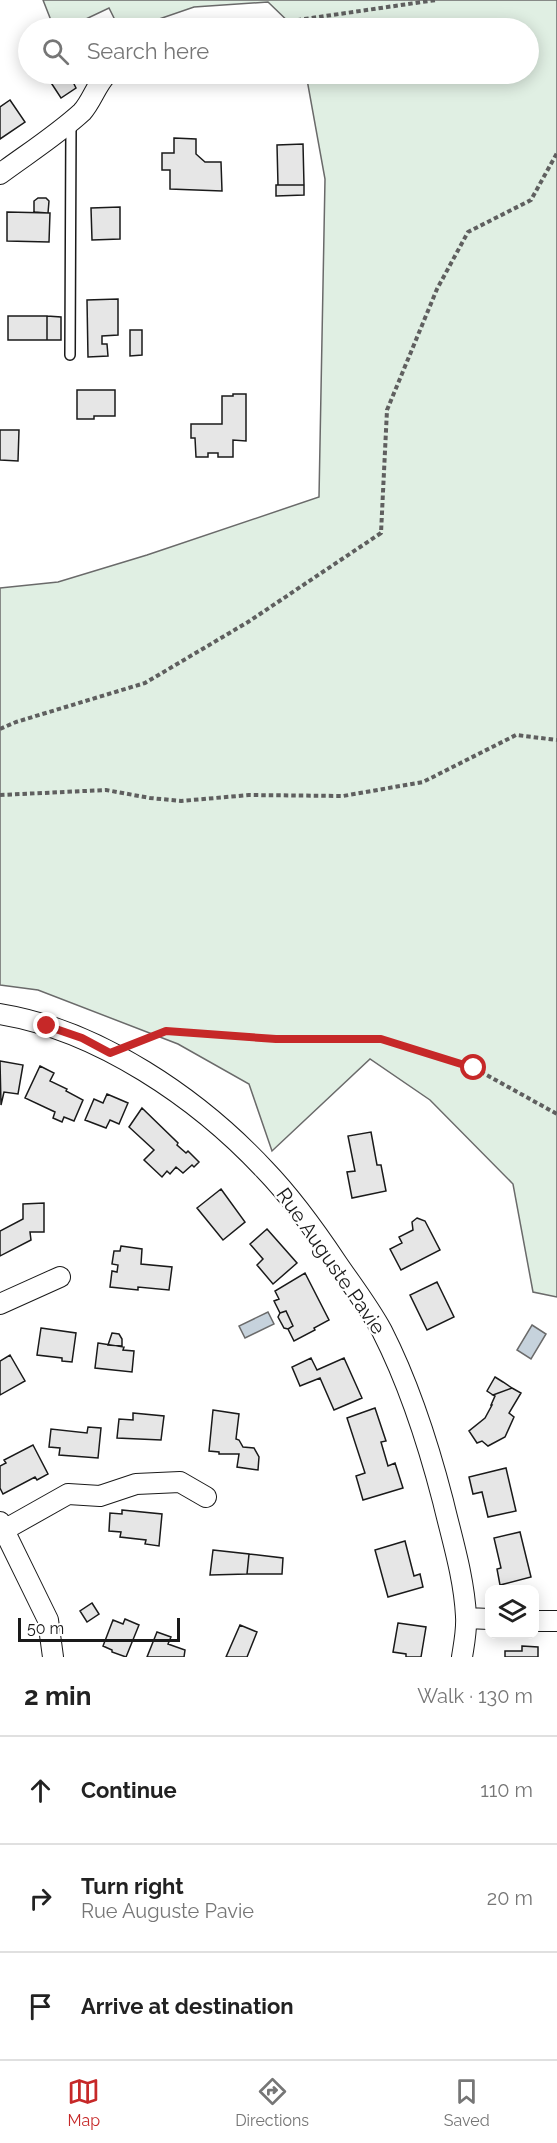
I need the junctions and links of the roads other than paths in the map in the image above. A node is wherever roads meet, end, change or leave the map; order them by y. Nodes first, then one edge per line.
1 (98, 84) edge
2 (71, 120) junction
3 (0, 174) edge
4 (70, 355) dead end
5 (0, 1014) edge
6 (60, 1277) dead end
7 (0, 1304) edge
8 (206, 1497) dead end
9 (2, 1526) edge
10 (466, 1618) junction
11 (485, 1619) edge
12 (539, 1621) edge
13 (557, 1622) edge
14 (53, 1657) edge
15 (462, 1657) edge

1 - 2 street
2 - 3 street
2 - 4 lane
5 - 10 street, Rue Auguste Pavie
6 - 7 street
8 - 9 street
9 - 14 street
10 - 11 street
10 - 15 street, Rue Auguste Pavie
12 - 13 street

